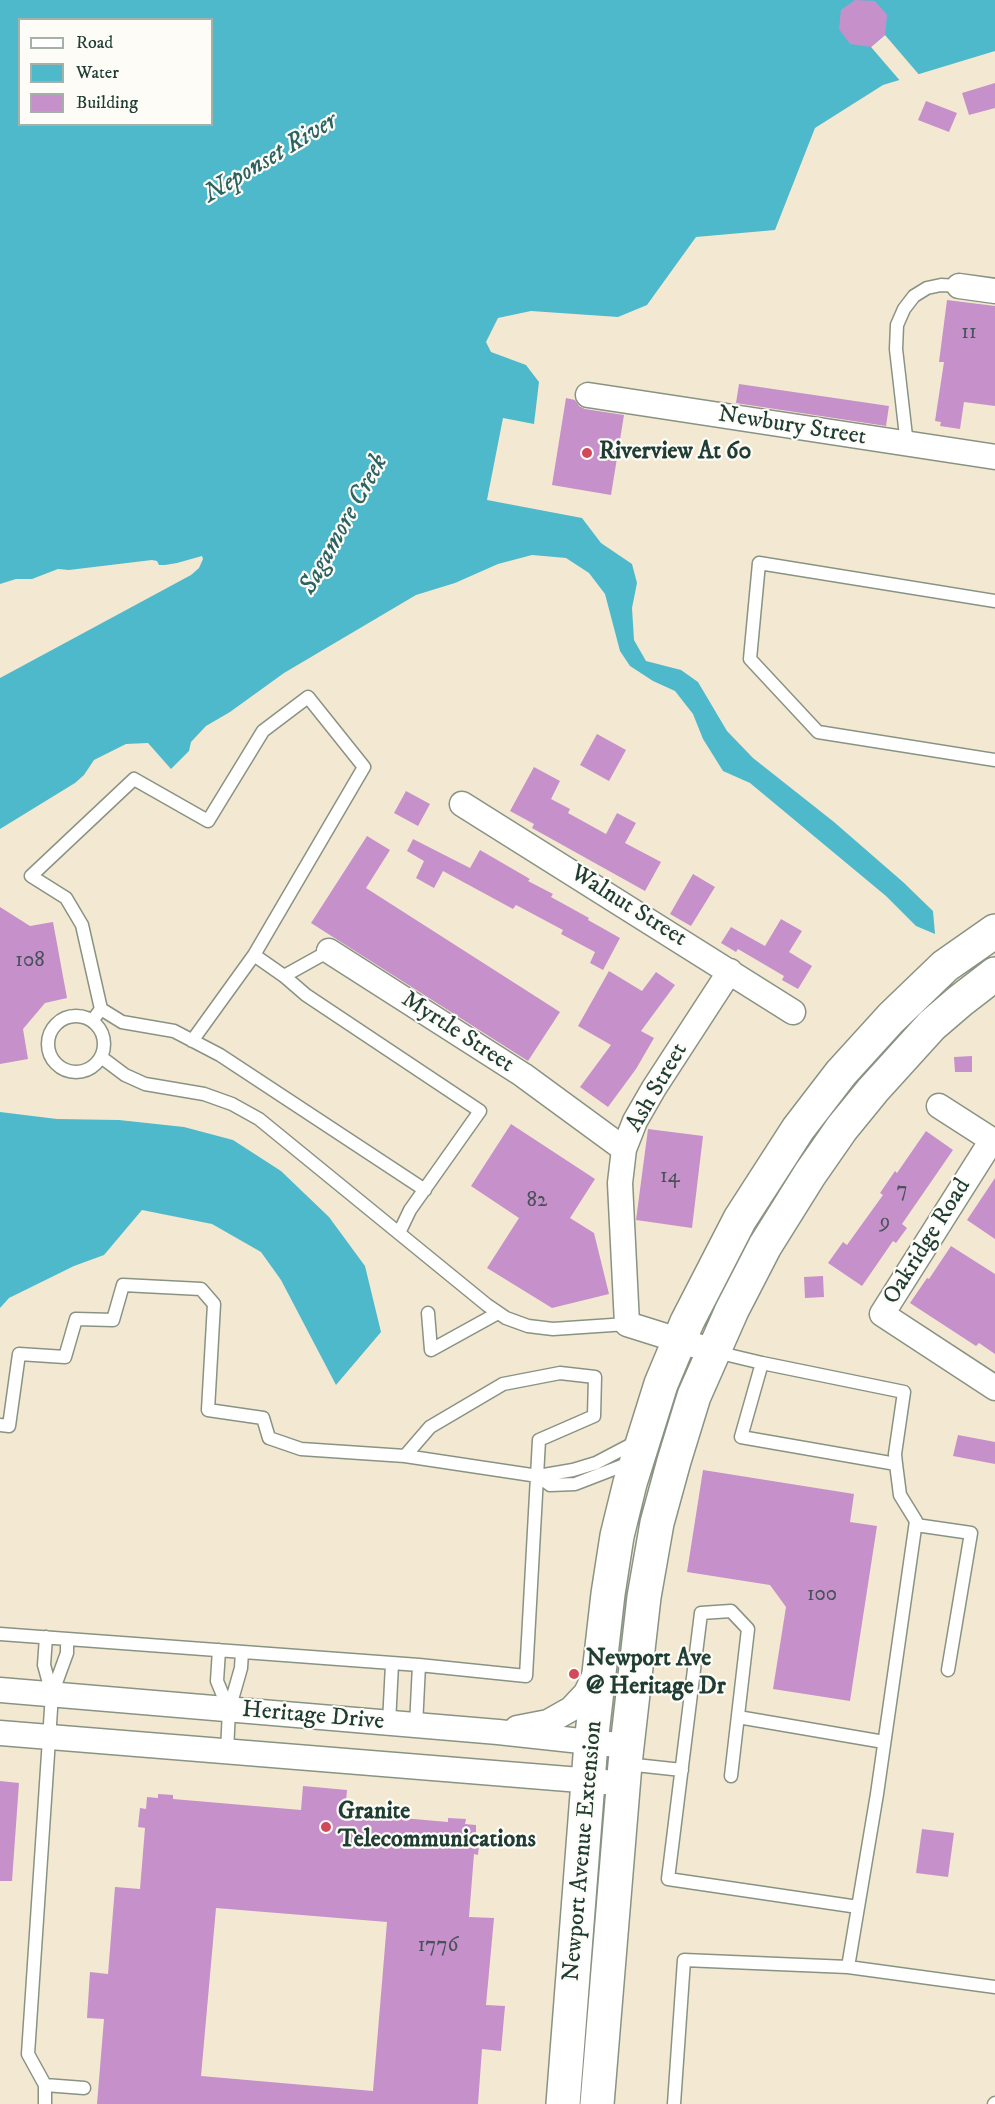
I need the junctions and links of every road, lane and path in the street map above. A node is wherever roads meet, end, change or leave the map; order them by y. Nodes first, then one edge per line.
1 (959, 286) joint
2 (995, 291) edge
3 (588, 395) dead end
4 (907, 445) junction
5 (995, 457) edge
6 (995, 601) edge
7 (995, 760) edge
8 (462, 804) dead end
9 (995, 931) edge
10 (329, 951) joint
11 (254, 955) junction
12 (730, 971) junction
13 (995, 974) edge
14 (284, 976) junction
15 (101, 1009) junction
16 (793, 1012) dead end
17 (92, 1022) junction
18 (192, 1041) junction
19 (101, 1057) junction
20 (939, 1106) dead end
21 (994, 1141) edge
22 (624, 1149) junction
23 (424, 1190) junction
24 (399, 1233) junction
25 (428, 1313) dead end
26 (498, 1313) junction
27 (627, 1324) junction
28 (679, 1341) junction
29 (713, 1352) junction
30 (762, 1363) junction
31 (995, 1388) edge
32 (0, 1425) edge
33 (641, 1449) junction
34 (405, 1456) junction
35 (896, 1464) junction
36 (538, 1476) junction
37 (916, 1525) junction
38 (0, 1634) edge
39 (46, 1637) junction
40 (67, 1639) junction
41 (219, 1650) junction
42 (242, 1652) junction
43 (601, 1662) junction
44 (392, 1664) junction
45 (419, 1665) junction
46 (948, 1670) dead end
47 (0, 1690) edge
48 (52, 1694) junction
49 (229, 1710) junction
50 (738, 1717) junction
51 (389, 1723) junction
52 (416, 1726) junction
53 (498, 1732) junction
54 (0, 1733) edge
55 (50, 1737) junction
56 (884, 1742) junction
57 (591, 1743) junction
58 (227, 1751) junction
59 (625, 1764) junction
60 (682, 1770) junction
61 (731, 1776) dead end
62 (590, 1780) junction
63 (858, 1907) junction
64 (849, 1967) junction
65 (995, 1987) edge
66 (45, 2085) junction
67 (84, 2088) dead end
68 (45, 2104) edge
69 (563, 2104) edge
70 (597, 2104) edge
71 (674, 2104) edge

1 - 2 street
1 - 4 lane
3 - 4 street, Newbury Street
4 - 5 street, Newbury Street
6 - 7 lane
8 - 12 street, Walnut Street
9 - 28 main road, Newport Avenue Extension
10 - 14 lane, Myrtle Street
10 - 22 street, Myrtle Street
11 - 14 lane
11 - 15 lane
11 - 18 lane
12 - 16 street, Walnut Street
12 - 22 street, Ash Street
13 - 29 main road, Newport Avenue Extension
14 - 23 lane
15 - 17 lane
15 - 18 lane
17 - 19 lane
17 - 19 lane
18 - 23 lane
19 - 24 lane
20 - 21 street
21 - 31 street, Oakridge Road
22 - 27 street, Ash Street
23 - 24 lane
24 - 26 lane
25 - 26 lane
26 - 27 lane
27 - 28 street
28 - 29 street
28 - 33 main road, Newport Avenue Extension
29 - 30 lane
29 - 59 main road, Newport Avenue Extension
30 - 35 lane
30 - 35 lane
32 - 34 lane
33 - 36 lane
33 - 36 lane
33 - 43 main road, Newport Avenue Extension
34 - 36 lane
34 - 36 lane
35 - 37 lane
36 - 45 lane
37 - 46 lane
37 - 56 lane
38 - 39 lane
39 - 40 lane
39 - 48 lane
40 - 41 lane
40 - 48 lane
41 - 42 lane
41 - 49 lane
42 - 44 lane
42 - 49 lane
43 - 53 street
43 - 57 main road, Newport Avenue Extension
44 - 45 lane
44 - 51 lane
45 - 52 lane
47 - 48 street, Heritage Drive
48 - 49 street, Heritage Drive
48 - 55 lane
49 - 51 street, Heritage Drive
49 - 58 lane
50 - 56 lane
50 - 60 lane
50 - 61 lane
51 - 52 street, Heritage Drive
52 - 53 street, Heritage Drive
53 - 57 street, Heritage Drive
54 - 55 street, Heritage Drive
55 - 58 street, Heritage Drive
55 - 66 lane
56 - 63 lane
57 - 59 street, Heritage Drive
57 - 62 main road, Newport Avenue Extension
58 - 62 street, Heritage Drive
59 - 60 lane
59 - 62 street, Heritage Drive
59 - 70 main road, Newport Avenue Extension
60 - 63 lane
62 - 69 main road, Newport Avenue Extension
63 - 64 lane
64 - 65 lane
64 - 71 lane
66 - 67 lane
66 - 68 lane

